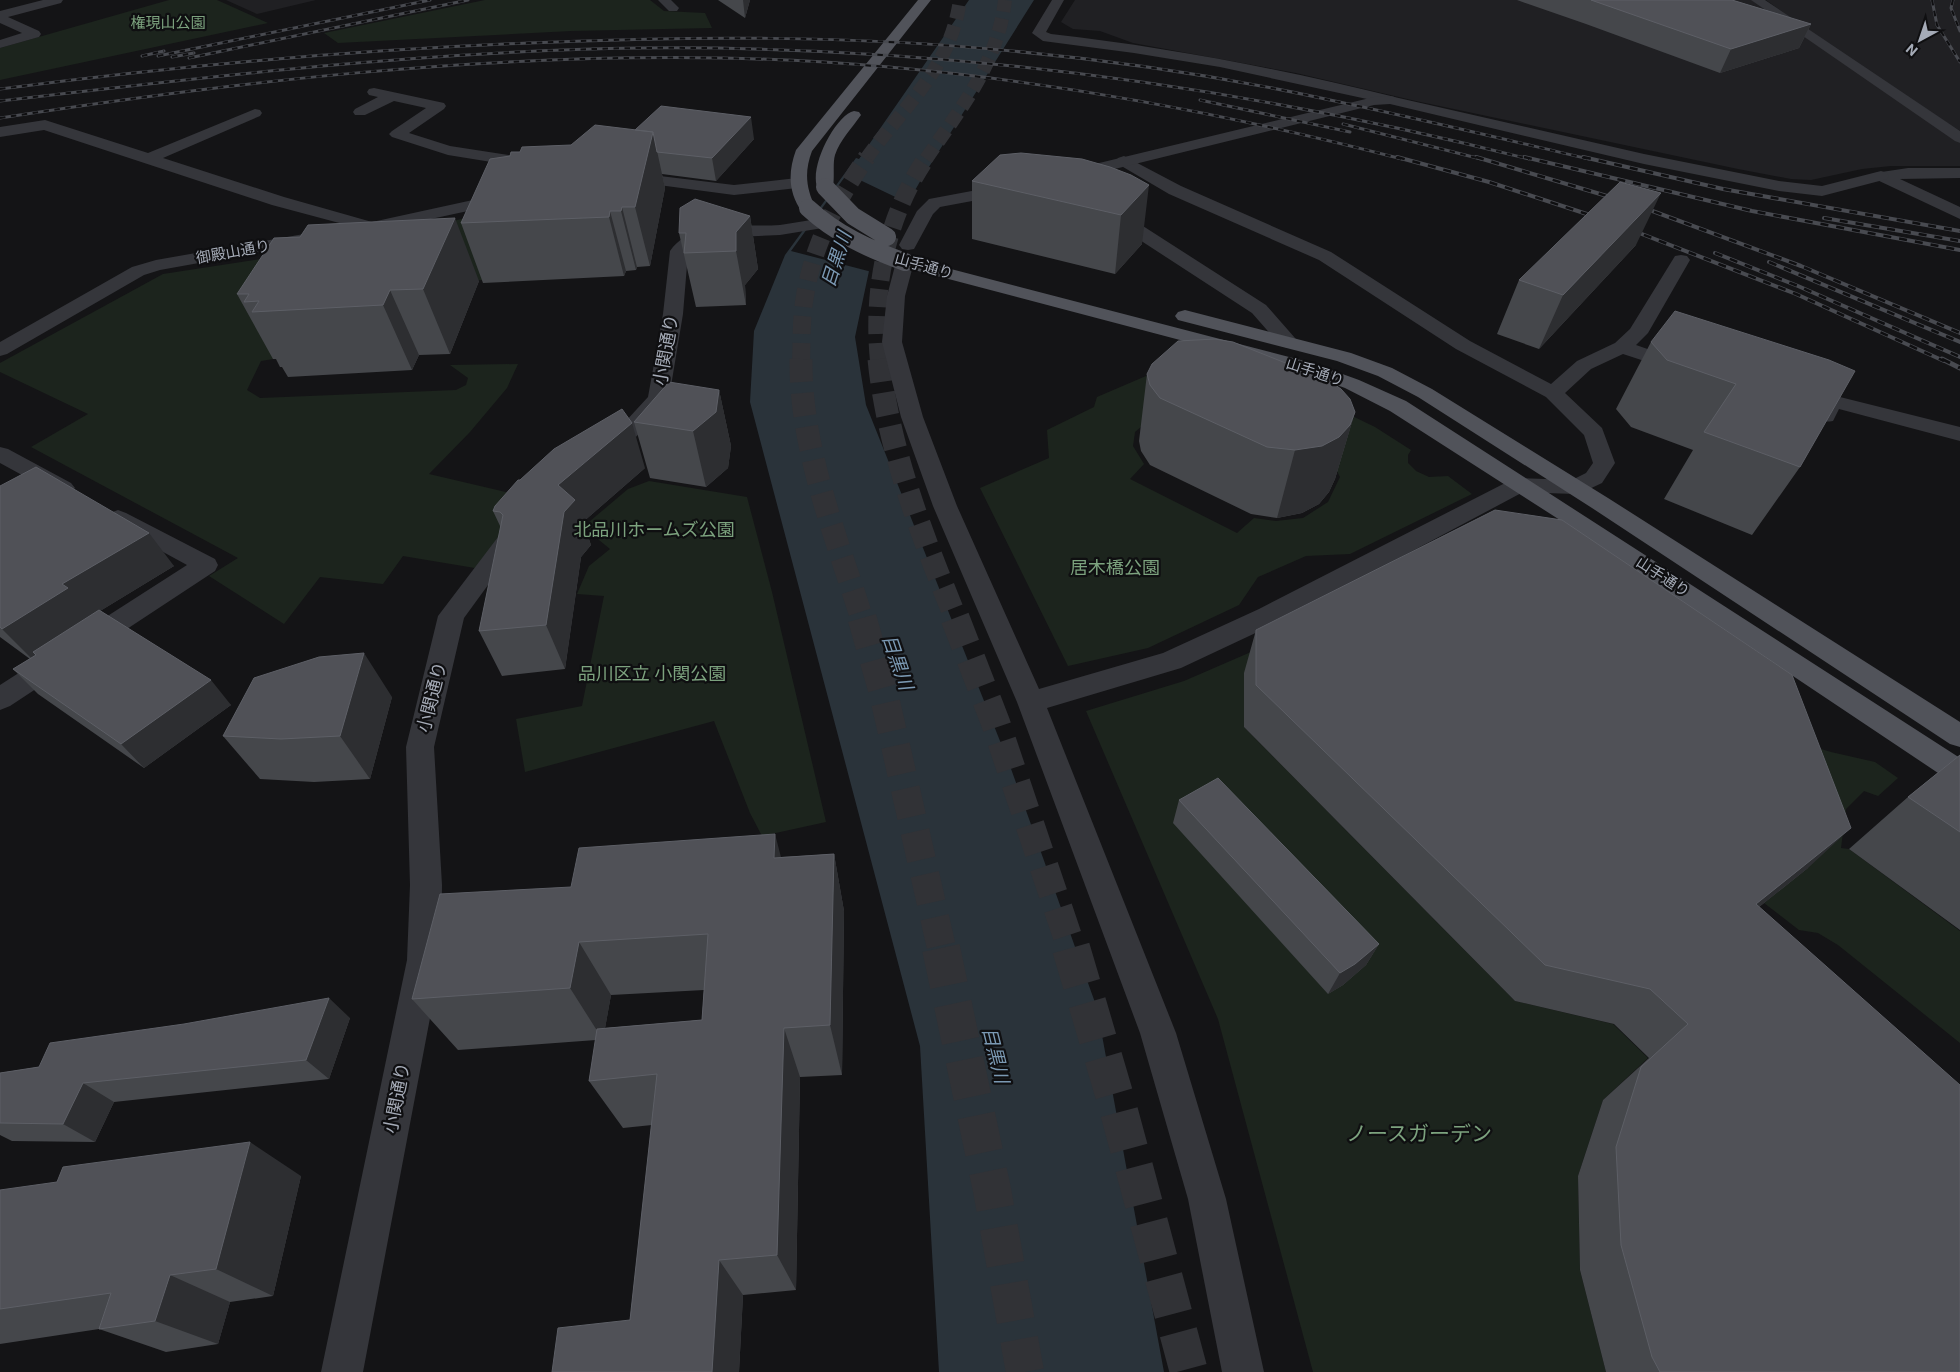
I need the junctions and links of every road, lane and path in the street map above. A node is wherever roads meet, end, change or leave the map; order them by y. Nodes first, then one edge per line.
1 (57, 0) edge
2 (925, 0) edge
3 (1058, 0) edge
4 (1757, 0) edge
5 (0, 16) edge
6 (0, 44) edge
7 (374, 92) dead end
8 (392, 96) junction
9 (1390, 100) junction
10 (861, 106) dead end
11 (360, 112) dead end
12 (255, 113) dead end
13 (0, 132) edge
14 (1960, 138) edge
15 (150, 158) junction
16 (1124, 161) junction
17 (553, 167) edge
18 (1960, 173) edge
19 (610, 175) edge
20 (1881, 176) junction
21 (797, 183) junction
22 (1020, 186) edge
23 (734, 190) junction
24 (525, 194) edge
25 (1081, 194) edge
26 (1097, 204) edge
27 (1960, 214) edge
28 (816, 216) junction
29 (715, 218) junction
30 (372, 226) junction
31 (906, 253) junction
32 (1681, 260) dead end
33 (1035, 278) dead end
34 (1167, 311) dead end
35 (1288, 342) junction
36 (1622, 347) junction
37 (0, 350) edge
38 (1695, 372) edge
39 (1553, 393) junction
40 (1797, 406) edge
41 (1960, 434) edge
42 (0, 454) edge
43 (585, 465) edge
44 (1519, 486) junction
45 (1575, 487) junction
46 (538, 505) edge
47 (0, 699) edge
48 (1031, 702) junction
49 (1960, 736) edge
50 (1960, 774) edge
51 (342, 1372) edge
52 (1243, 1372) edge

1 - 5 street
2 - 21 main road
3 - 9 street
4 - 14 street
5 - 6 street
7 - 8 street
8 - 11 street
8 - 17 street
9 - 16 street
9 - 20 street
10 - 31 main road, 山手通り, bridge
12 - 15 street
13 - 15 street
15 - 30 street
16 - 25 street
16 - 39 street
18 - 20 street
19 - 23 street
20 - 27 street
21 - 23 street
21 - 28 main road
22 - 31 street
23 - 29 street
24 - 30 street, 御殿山通り
26 - 35 street
28 - 29 street, 小関通り
28 - 31 main road, 山手通り, bridge
29 - 43 street, 小関通り
30 - 37 street, 御殿山通り
31 - 33 main road, 山手通り
31 - 44 main road, 山手通り
31 - 48 street
32 - 36 street
34 - 35 main road, 山手通り
35 - 45 main road, 山手通り
36 - 38 street
36 - 39 street
39 - 45 street
40 - 41 street
42 - 47 street
44 - 45 street
44 - 48 street
44 - 50 main road, 山手通り
45 - 49 main road, 山手通り
46 - 51 street, 小関通り
48 - 52 street

